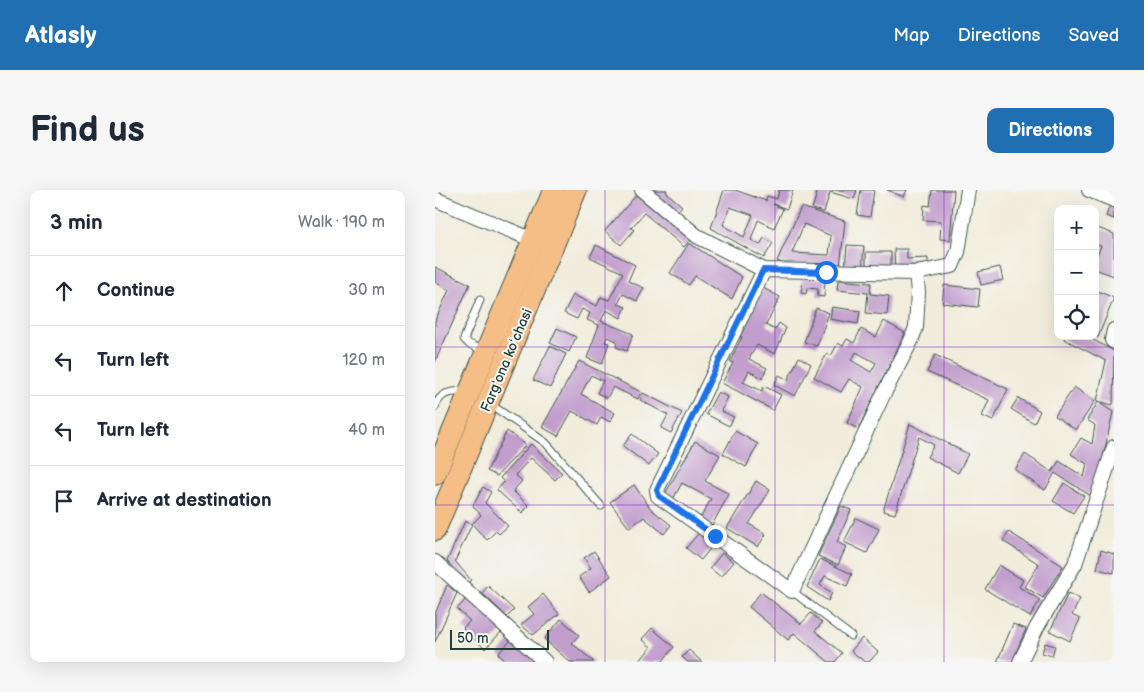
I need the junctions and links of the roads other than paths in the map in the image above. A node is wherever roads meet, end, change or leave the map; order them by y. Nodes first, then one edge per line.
1 (554, 190) edge
2 (576, 190) edge
3 (642, 190) edge
4 (968, 190) edge
5 (1089, 190) edge
6 (1114, 200) edge
7 (436, 203) edge
8 (533, 240) junction
9 (763, 270) junction
10 (916, 273) junction
11 (480, 300) dead end
12 (1114, 330) edge
13 (1114, 342) edge
14 (486, 351) junction
15 (470, 391) junction
16 (488, 402) junction
17 (435, 407) edge
18 (1114, 448) edge
19 (437, 461) edge
20 (601, 506) dead end
21 (435, 530) edge
22 (435, 562) edge
23 (792, 591) junction
24 (851, 636) dead end
25 (545, 662) edge
26 (1020, 662) edge

1 - 8 main road, Fargʻona koʻchasi
2 - 16 main road, Fargʻona koʻchasi
3 - 9 street
4 - 10 street
5 - 6 street
7 - 8 street
8 - 14 main road, Fargʻona koʻchasi
9 - 10 street
9 - 23 street
10 - 23 street
11 - 14 lane
12 - 13 street
14 - 15 main road, Fargʻona koʻchasi
15 - 17 lane
15 - 19 main road, Fargʻona koʻchasi
16 - 20 lane
16 - 21 main road, Fargʻona koʻchasi
18 - 26 street
22 - 25 street
23 - 24 lane

